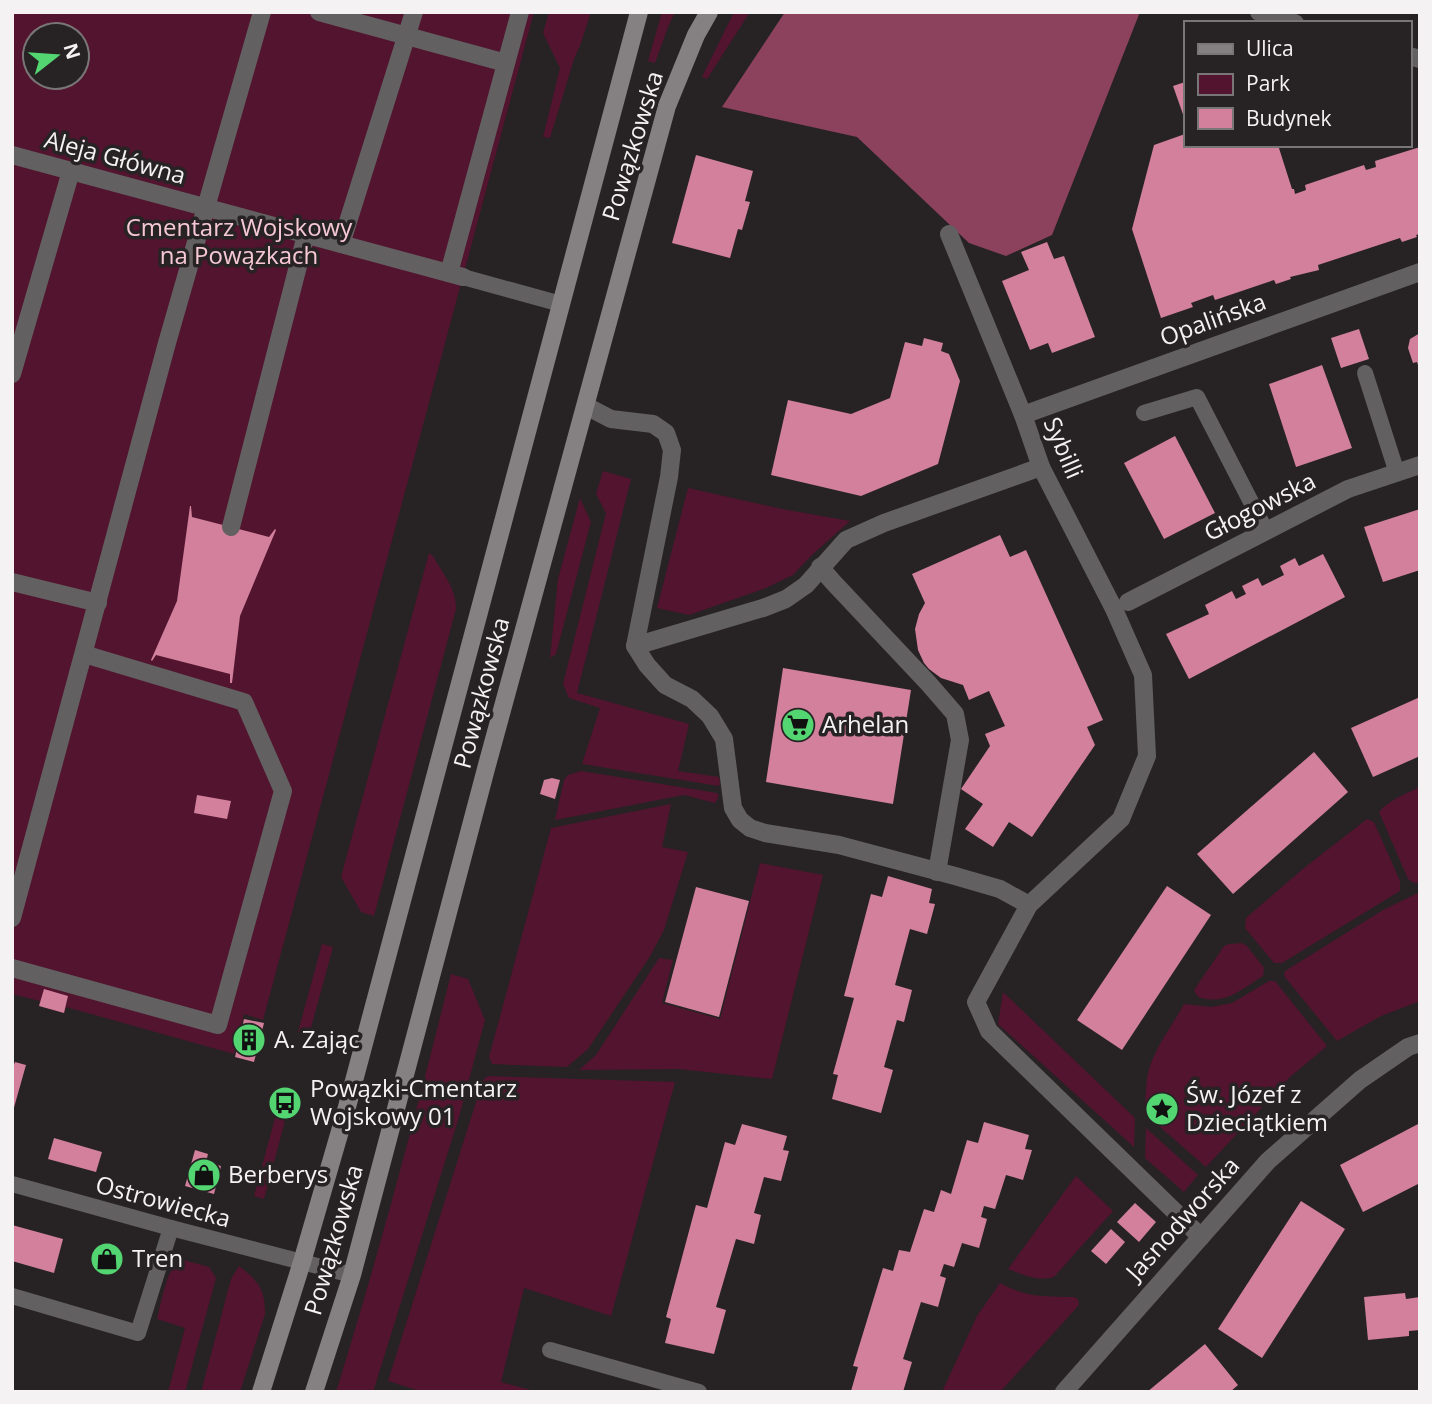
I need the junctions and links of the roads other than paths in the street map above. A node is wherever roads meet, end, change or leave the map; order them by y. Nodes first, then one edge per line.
1 (262, 12) edge
2 (318, 12) edge
3 (414, 12) edge
4 (520, 12) edge
5 (639, 12) edge
6 (709, 12) edge
7 (1259, 12) edge
8 (1288, 21) edge
9 (407, 36) junction
10 (506, 64) junction
11 (12, 155) edge
12 (71, 171) junction
13 (205, 207) junction
14 (949, 234) dead end
15 (306, 235) junction
16 (341, 244) junction
17 (1420, 272) edge
18 (456, 275) junction
19 (561, 304) junction
20 (1365, 373) dead end
21 (12, 374) edge
22 (586, 406) junction
23 (1144, 413) dead end
24 (1023, 415) junction
25 (1420, 465) edge
26 (1041, 467) junction
27 (1397, 473) junction
28 (231, 527) dead end
29 (1266, 531) junction
30 (821, 567) junction
31 (12, 582) edge
32 (98, 603) junction
33 (1128, 603) dead end
34 (635, 646) junction
35 (84, 654) junction
36 (937, 872) junction
37 (1029, 905) junction
38 (12, 918) edge
39 (12, 968) edge
40 (1420, 1044) edge
41 (12, 1184) edge
42 (171, 1228) junction
43 (1202, 1237) junction
44 (302, 1262) junction
45 (352, 1275) junction
46 (12, 1296) edge
47 (550, 1350) dead end
48 (261, 1392) edge
49 (314, 1392) edge
50 (699, 1392) edge
51 (1064, 1392) edge

1 - 13 street
2 - 9 street
3 - 9 street
4 - 10 street
5 - 19 main road, Powązkowska
6 - 22 main road, Powązkowska
7 - 8 street
9 - 10 street
9 - 16 street
10 - 18 street
11 - 12 street, Aleja Główna
12 - 13 street, Aleja Główna
12 - 21 street
13 - 15 street, Aleja Główna
13 - 32 street
14 - 24 street, Sybilli
15 - 16 street, Aleja Główna
15 - 28 street
16 - 18 street, Aleja Główna
17 - 24 street, Opalińska
18 - 19 lane
19 - 44 main road, Powązkowska
20 - 27 lane
22 - 34 street
22 - 45 main road, Powązkowska
23 - 29 lane
24 - 26 street, Sybilli
25 - 27 street, Głogowska
26 - 30 street
26 - 37 street, Sybilli
27 - 29 street, Głogowska
29 - 33 street, Głogowska
30 - 34 street
30 - 36 street
31 - 32 street
32 - 35 street
34 - 36 street
35 - 38 street
35 - 39 street
36 - 37 street
37 - 43 street
40 - 43 street, Jasnodworska
41 - 42 lane, Ostrowiecka
42 - 44 lane, Ostrowiecka
42 - 46 lane
43 - 51 street, Jasnodworska
44 - 45 lane, Ostrowiecka
44 - 48 main road, Powązkowska
45 - 49 main road, Powązkowska
47 - 50 lane

